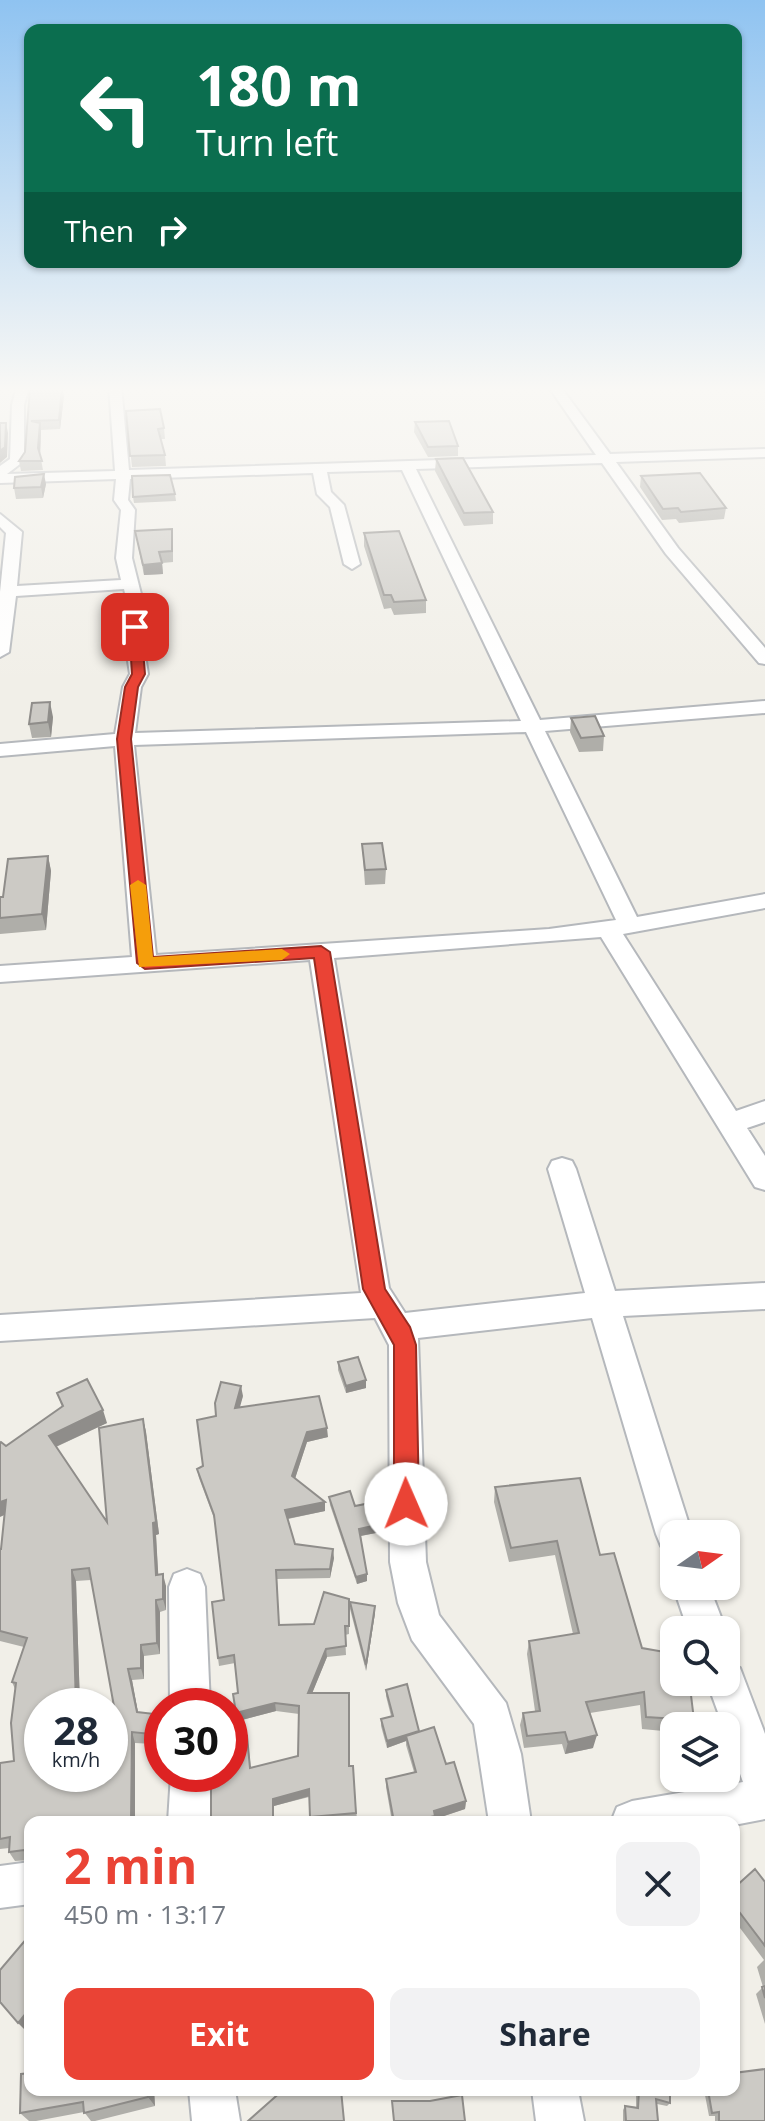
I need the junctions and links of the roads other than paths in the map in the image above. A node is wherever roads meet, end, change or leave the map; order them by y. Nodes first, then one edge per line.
1 (122, 485) edge
2 (322, 485) edge
3 (417, 485) edge
4 (626, 485) edge
5 (0, 519) edge
6 (352, 564) dead end
7 (130, 584) junction
8 (7, 587) edge
9 (0, 652) edge
10 (765, 659) edge
11 (765, 707) edge
12 (533, 726) junction
13 (124, 739) junction
14 (0, 750) edge
15 (765, 901) edge
16 (619, 928) junction
17 (321, 952) junction
18 (145, 963) junction
19 (0, 974) edge
20 (765, 1111) edge
21 (731, 1124) junction
22 (562, 1169) dead end
23 (765, 1179) edge
24 (765, 1296) edge
25 (605, 1304) junction
26 (389, 1316) junction
27 (0, 1328) edge
28 (670, 1520) edge
29 (187, 1587) dead end
30 (190, 1688) edge
31 (731, 1696) edge
32 (765, 1787) edge
33 (190, 1792) edge
34 (765, 1799) edge
35 (189, 1816) edge
36 (509, 1816) edge
37 (667, 1816) edge
38 (24, 1884) edge
39 (0, 1887) edge
40 (213, 2096) edge
41 (556, 2096) edge
42 (216, 2121) edge
43 (560, 2121) edge

1 - 7 street
2 - 6 street
3 - 12 street
4 - 10 street
5 - 8 street
7 - 8 street
7 - 13 street
8 - 9 street
11 - 12 street
12 - 13 street
12 - 16 street
13 - 14 street
13 - 18 street
15 - 16 street
16 - 17 street
16 - 21 street
17 - 18 street
17 - 26 street
18 - 19 street
20 - 21 street
21 - 23 street
22 - 25 street
24 - 25 street
25 - 26 street
25 - 28 street
26 - 27 street
26 - 36 street
29 - 30 street
31 - 32 street
33 - 35 street
34 - 37 street
38 - 39 street
40 - 42 street
41 - 43 street

